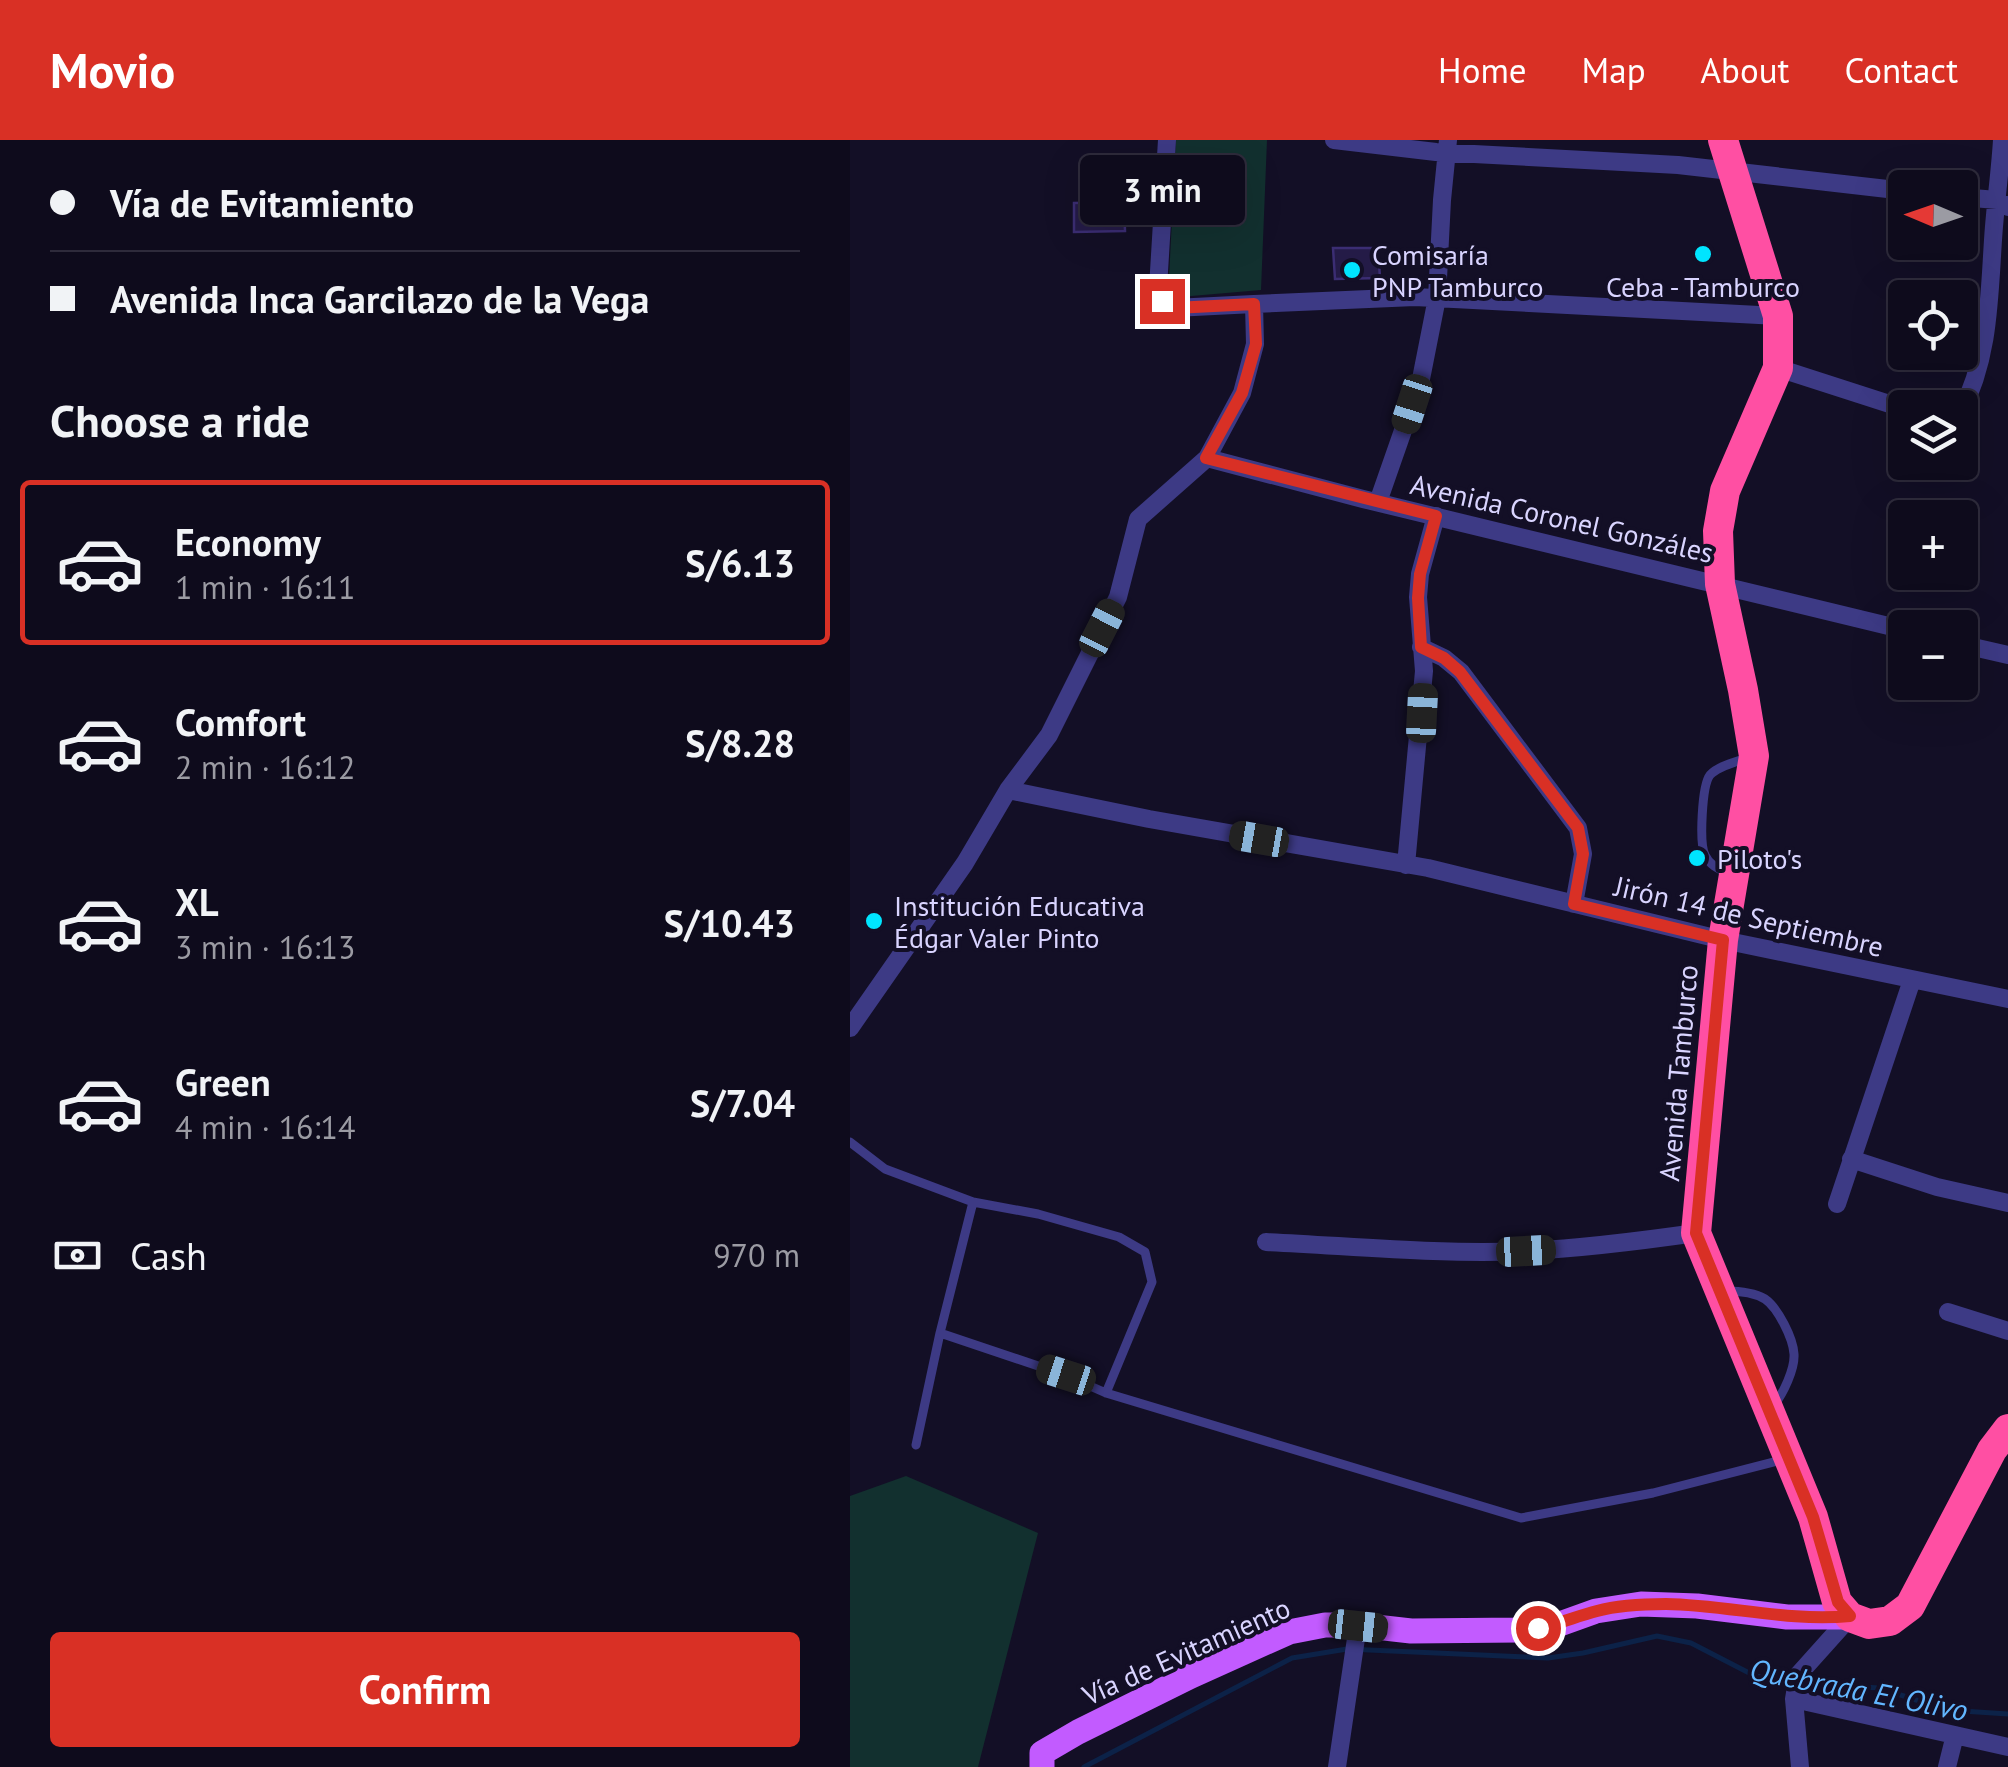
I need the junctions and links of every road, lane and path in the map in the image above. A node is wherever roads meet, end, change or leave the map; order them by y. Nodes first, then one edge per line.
1 (1167, 140) edge
2 (1334, 140) edge
3 (1723, 140) edge
4 (2002, 140) edge
5 (1447, 146) edge
6 (1732, 170) junction
7 (1888, 189) edge
8 (1978, 200) edge
9 (2003, 204) edge
10 (1437, 298) junction
11 (1254, 304) junction
12 (1778, 316) junction
13 (1778, 368) junction
14 (1969, 390) edge
15 (1888, 404) edge
16 (1206, 458) junction
17 (1378, 502) junction
18 (1436, 516) junction
19 (1720, 584) junction
20 (1888, 626) edge
21 (1421, 647) junction
22 (1978, 648) edge
23 (2008, 655) edge
24 (1754, 756) junction
25 (1008, 790) junction
26 (1406, 864) junction
27 (1734, 875) junction
28 (1574, 904) junction
29 (1723, 940) junction
30 (1912, 980) junction
31 (2008, 998) edge
32 (850, 1028) edge
33 (850, 1142) edge
34 (1851, 1159) junction
35 (973, 1202) junction
36 (2008, 1203) edge
37 (1837, 1204) dead end
38 (1696, 1233) junction
39 (1266, 1242) dead end
40 (1720, 1291) junction
41 (1948, 1312) dead end
42 (2008, 1331) edge
43 (940, 1332) junction
44 (1106, 1392) junction
45 (1769, 1411) junction
46 (916, 1445) dead end
47 (2003, 1446) edge
48 (1789, 1458) junction
49 (1850, 1616) junction
50 (1358, 1626) junction
51 (1795, 1688) junction
52 (1955, 1735) junction
53 (2008, 1748) edge
54 (1035, 1762) edge
55 (1338, 1767) edge
56 (1800, 1767) edge
57 (1948, 1767) edge

1 - 11 street
2 - 5 street
3 - 6 highway, Avenida Tamburco
4 - 9 street
5 - 6 street
5 - 10 street
6 - 7 street
6 - 12 highway, Avenida Tamburco
8 - 9 street
9 - 14 street
10 - 11 street
10 - 12 street
10 - 17 street
11 - 16 street
12 - 13 highway, Avenida Tamburco
13 - 15 street
13 - 19 highway, Avenida Tamburco
16 - 17 street, Avenida Coronel Gonzáles
16 - 25 street
17 - 18 street, Avenida Coronel Gonzáles
18 - 19 street, Avenida Coronel Gonzáles
18 - 21 street
19 - 20 street, Avenida Coronel Gonzáles
19 - 24 highway, Avenida Tamburco
21 - 26 street
21 - 28 street
22 - 23 street
24 - 27 highway, Avenida Tamburco
24 - 27 lane
25 - 26 street, Jirón 14 de Septiembre
25 - 32 street
26 - 28 street, Jirón 14 de Septiembre
27 - 29 highway, Avenida Tamburco
28 - 29 street, Jirón 14 de Septiembre
29 - 30 street, Jirón 14 de Septiembre
29 - 38 highway, Avenida Tamburco
30 - 31 street, Jirón 14 de Septiembre
30 - 34 street
33 - 35 lane
34 - 36 street
34 - 37 street
35 - 43 lane
35 - 44 lane
38 - 39 street
38 - 40 highway, Avenida Tamburco
40 - 45 highway, Avenida Tamburco
40 - 45 lane
41 - 42 street
43 - 44 lane
43 - 46 lane
44 - 48 lane
45 - 48 highway, Avenida Tamburco
47 - 49 highway
48 - 49 highway, Avenida Tamburco
49 - 50 main road, Vía de Evitamiento
49 - 51 street
50 - 54 main road, Vía de Evitamiento
50 - 55 street
51 - 52 street
51 - 56 street
52 - 53 street
52 - 57 street

